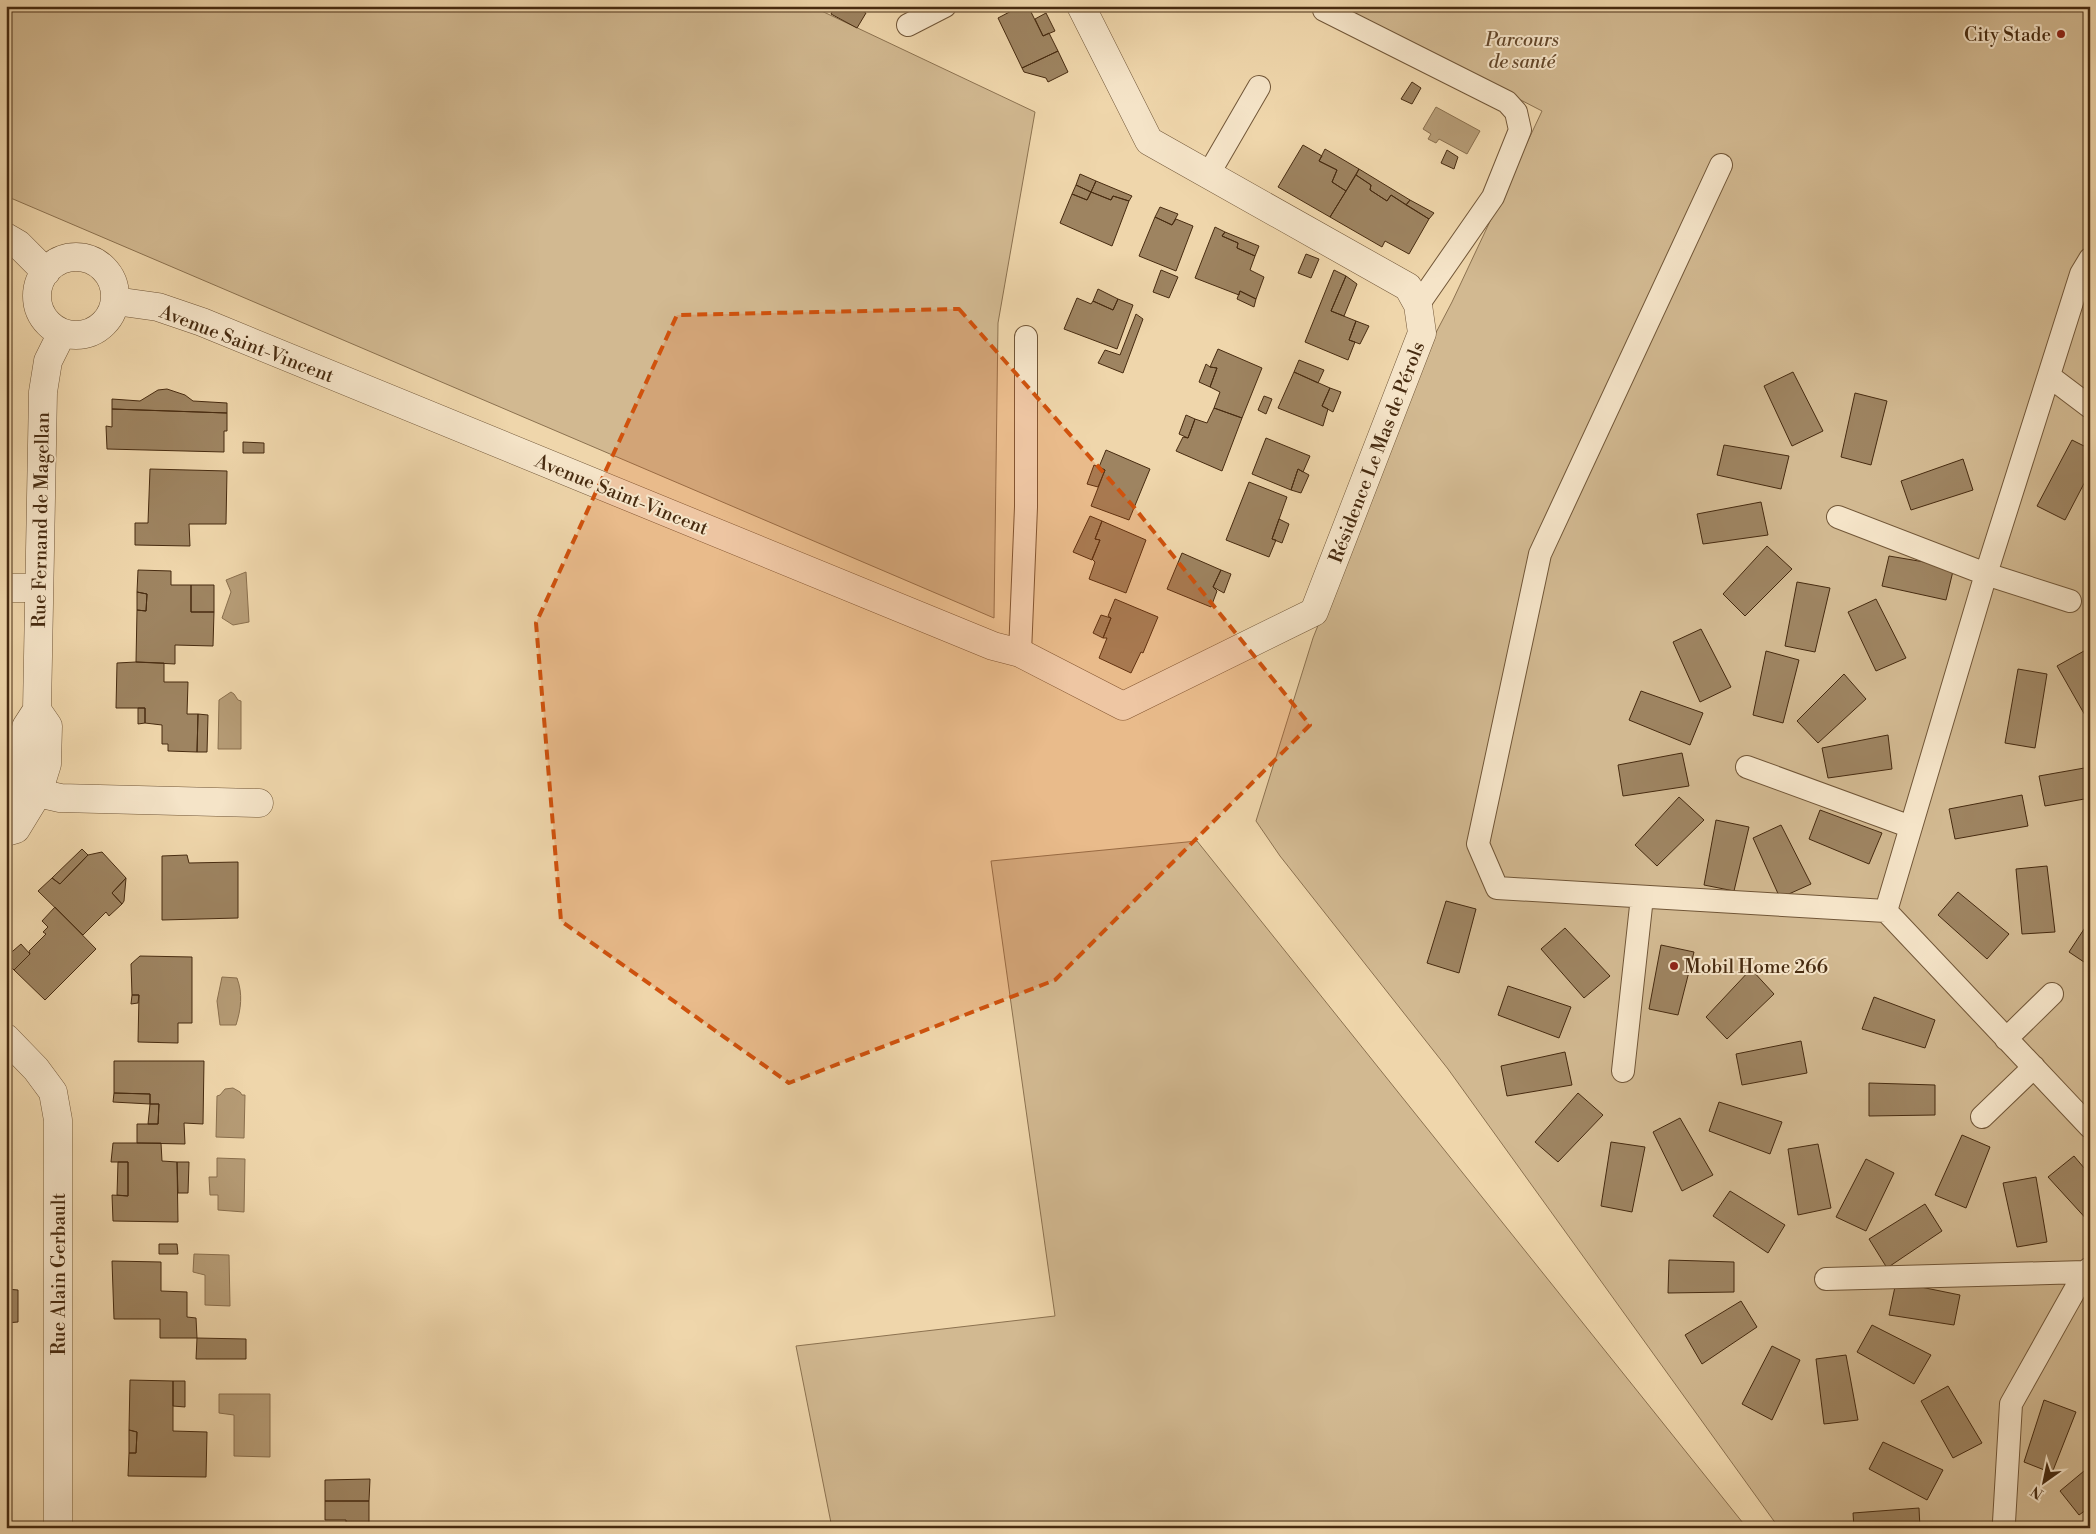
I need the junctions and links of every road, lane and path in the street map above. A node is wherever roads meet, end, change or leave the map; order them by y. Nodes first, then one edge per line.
1 (945, 6) edge
2 (1081, 6) edge
3 (1324, 10) dead end
4 (908, 25) dead end
5 (1259, 87) dead end
6 (1722, 165) dead end
7 (1208, 175) junction
8 (6, 237) edge
9 (2090, 259) edge
10 (46, 272) junction
11 (114, 302) junction
12 (1418, 305) junction
13 (62, 333) junction
14 (1026, 337) dead end
15 (2049, 376) junction
16 (2090, 406) edge
17 (1838, 517) dead end
18 (1986, 574) junction
19 (6, 588) edge
20 (38, 588) junction
21 (2070, 601) dead end
22 (1020, 653) junction
23 (1123, 706) joint
24 (1747, 767) dead end
25 (20, 795) edge
26 (259, 803) dead end
27 (1911, 828) junction
28 (6, 832) edge
29 (1642, 897) junction
30 (1886, 911) junction
31 (2052, 994) dead end
32 (6, 1038) edge
33 (2006, 1038) junction
34 (2034, 1067) junction
35 (1623, 1071) dead end
36 (1982, 1117) dead end
37 (2090, 1127) edge
38 (2087, 1270) edge
39 (1826, 1279) dead end
40 (2004, 1522) dead end
41 (58, 1528) edge

1 - 4 lane
2 - 7 street, Résidence Le Mas de Pérols
3 - 12 lane
5 - 7 lane
6 - 29 lane
7 - 12 street, Résidence Le Mas de Pérols
8 - 10 street
9 - 15 lane
10 - 11 street
10 - 13 street
11 - 13 street
11 - 22 street, Avenue Saint-Vincent
12 - 23 street, Résidence Le Mas de Pérols
13 - 20 street, Rue Fernand de Magellan
14 - 22 lane
15 - 16 lane
15 - 18 lane
17 - 18 lane
18 - 21 lane
18 - 27 lane
19 - 20 street
20 - 25 street, Rue Fernand de Magellan
22 - 23 street, Avenue Saint-Vincent
24 - 27 lane
25 - 26 street
25 - 28 street, Rue Fernand de Magellan
27 - 30 lane
29 - 30 lane
29 - 35 lane
30 - 33 lane
31 - 33 lane
32 - 41 street, Rue Alain Gerbault
33 - 34 lane
34 - 36 lane
34 - 37 lane
38 - 39 lane
38 - 40 lane

